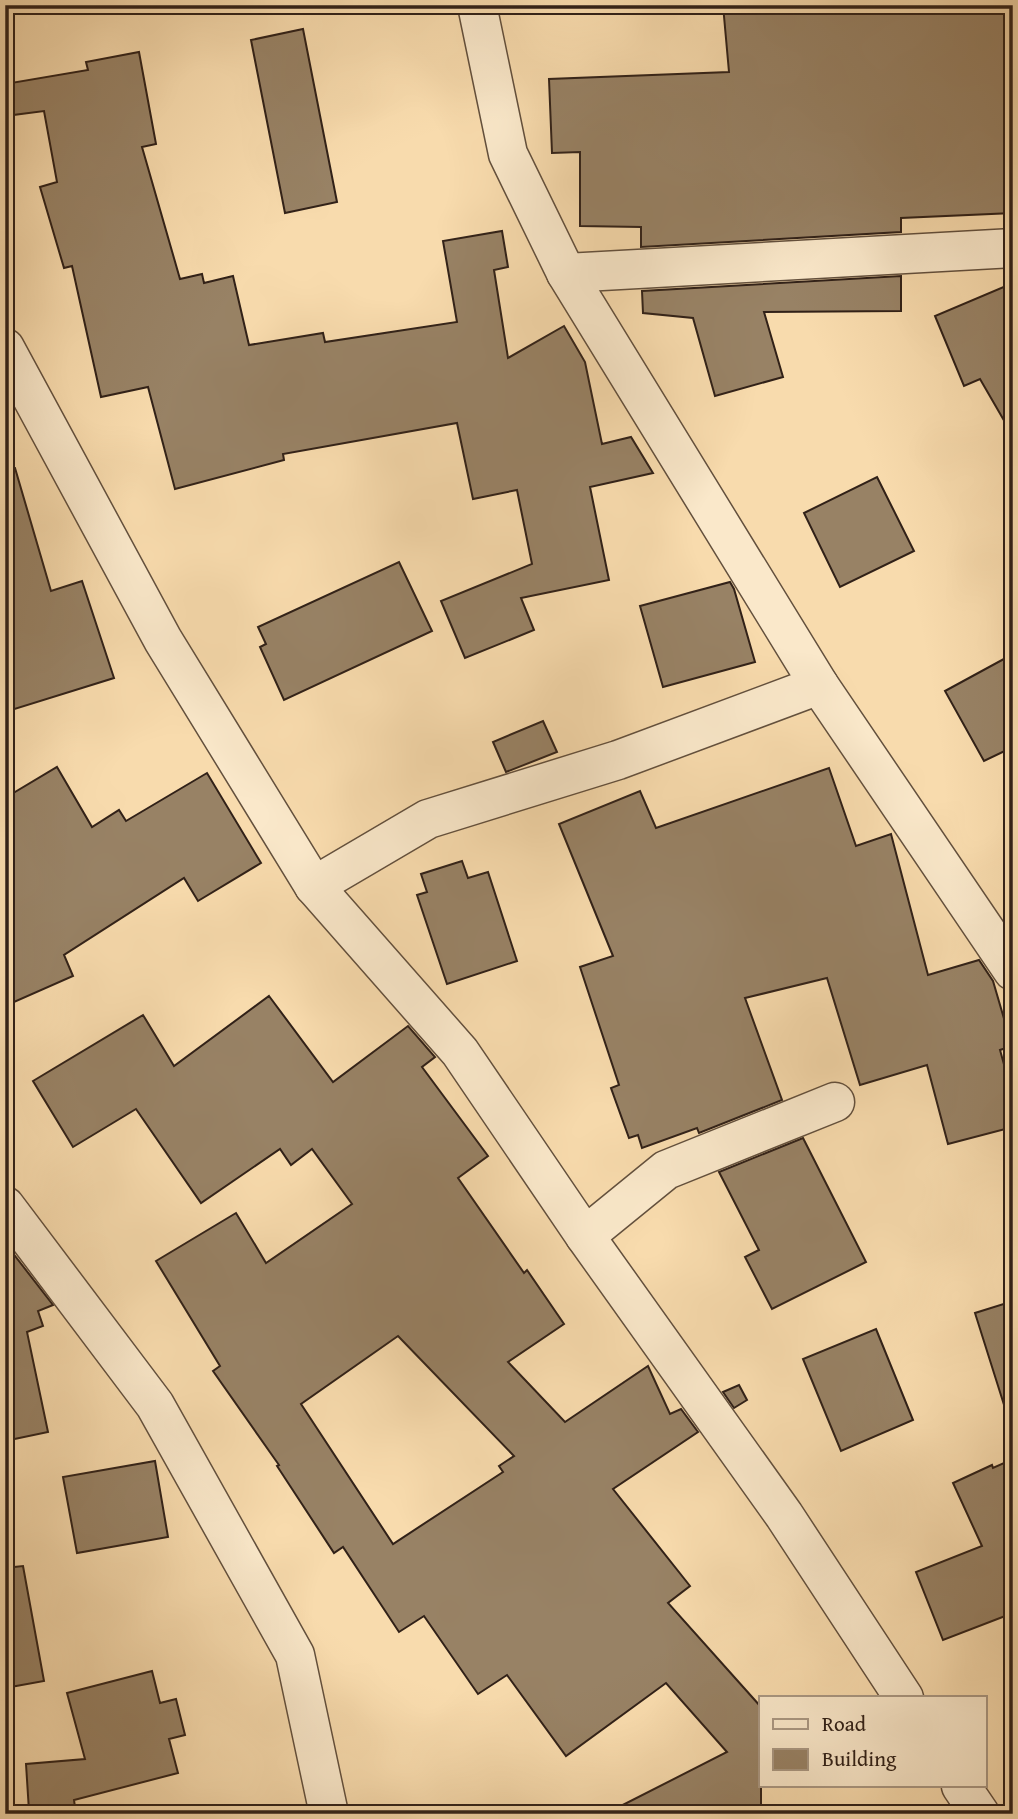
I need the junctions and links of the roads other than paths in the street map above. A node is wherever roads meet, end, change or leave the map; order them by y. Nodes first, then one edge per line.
1 (482, 6) edge
2 (1013, 248) edge
3 (566, 273) junction
4 (5, 348) edge
5 (819, 685) junction
6 (314, 886) junction
7 (1013, 971) edge
8 (835, 1102) dead end
9 (5, 1206) edge
10 (585, 1236) junction
11 (903, 1696) edge
12 (962, 1787) edge
13 (329, 1814) edge
14 (980, 1814) edge

1 - 3 street
2 - 3 street
3 - 5 street
4 - 6 street
5 - 6 street
5 - 7 street
6 - 10 street
8 - 10 street
9 - 13 street
10 - 11 street
12 - 14 street

